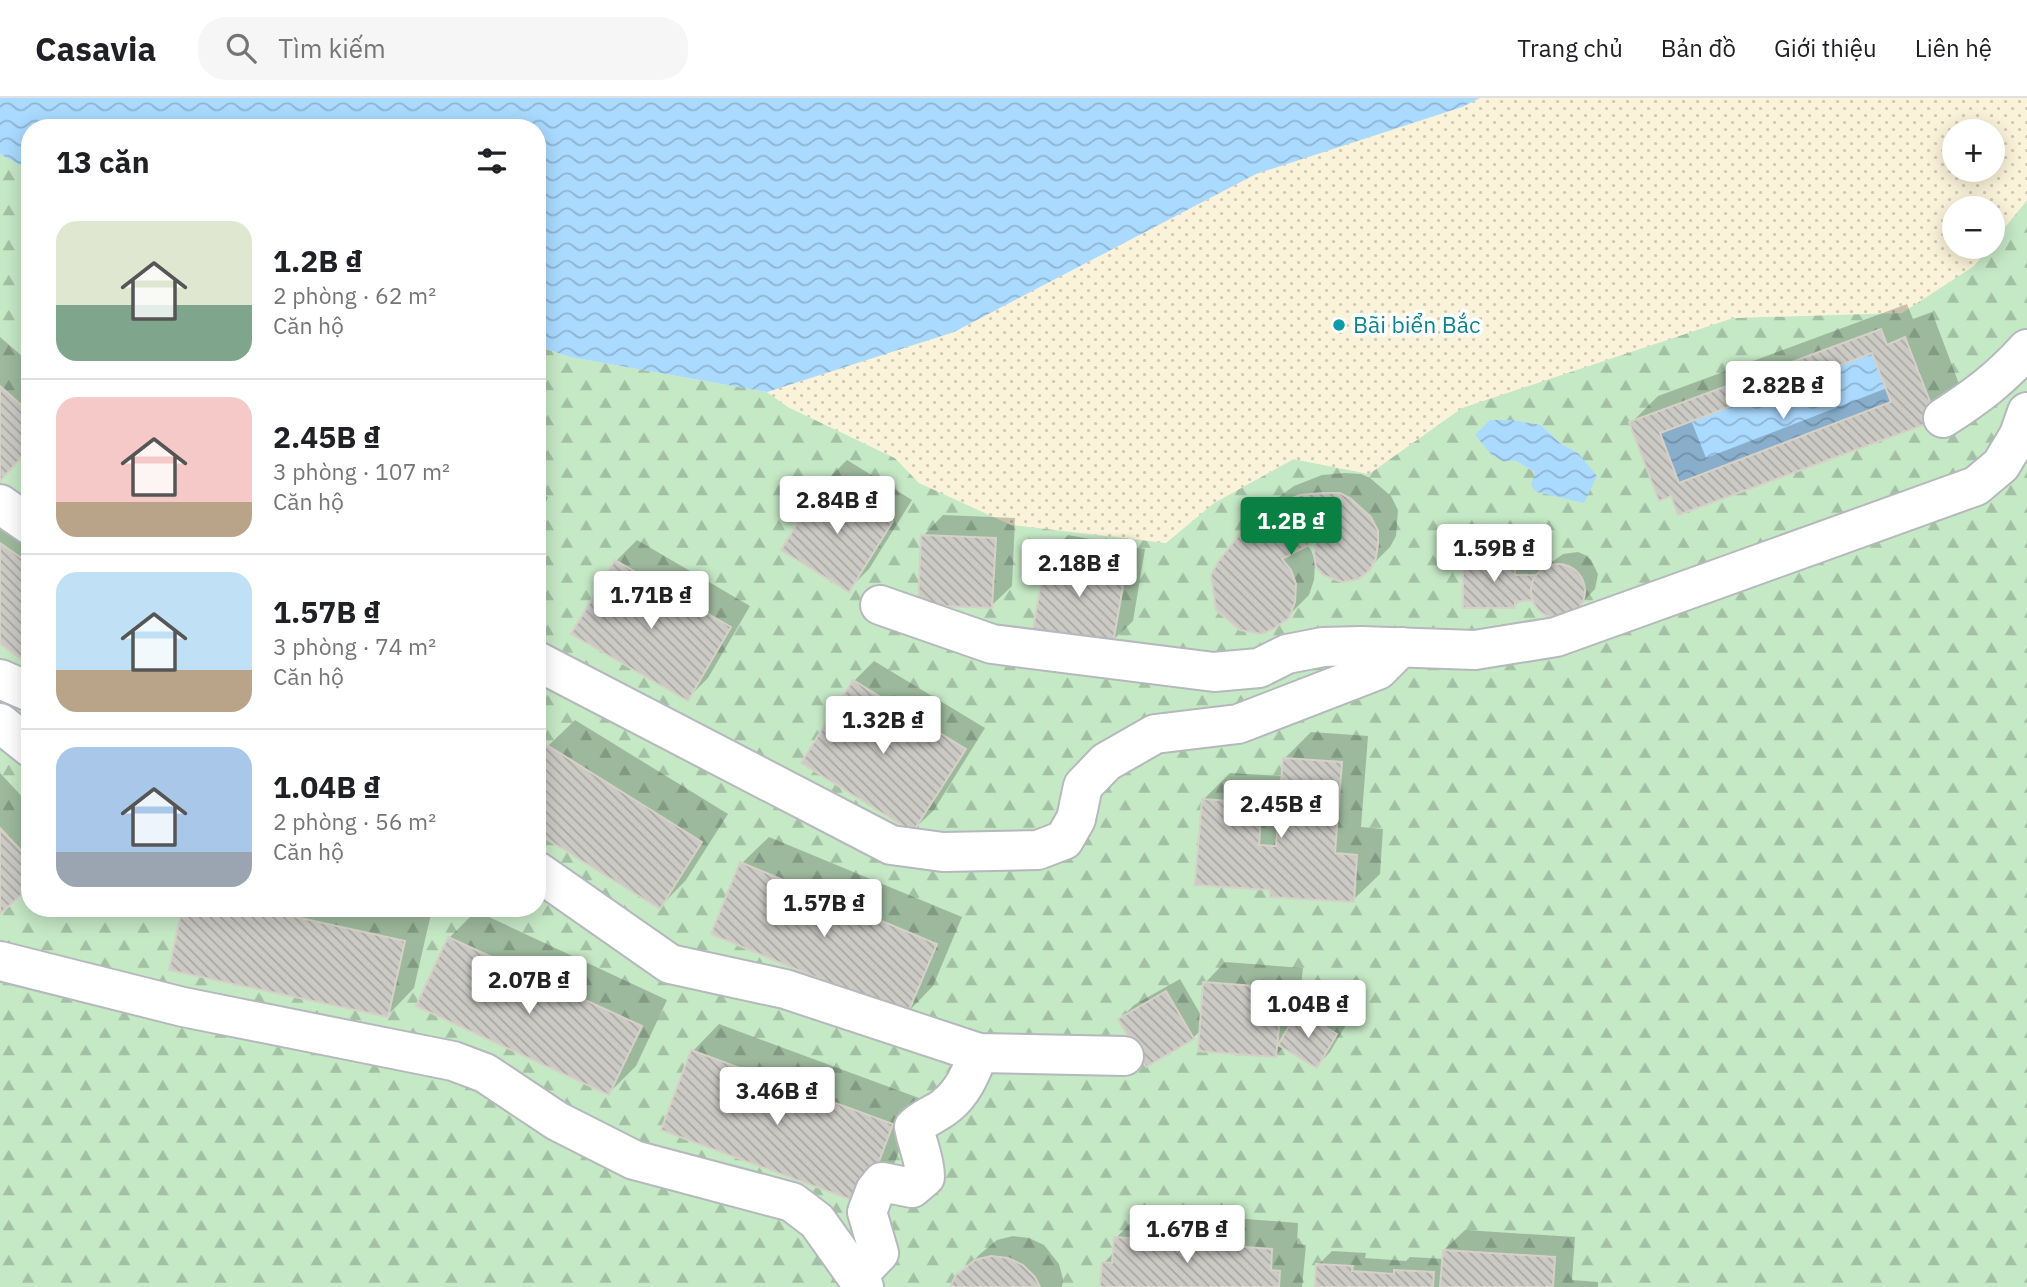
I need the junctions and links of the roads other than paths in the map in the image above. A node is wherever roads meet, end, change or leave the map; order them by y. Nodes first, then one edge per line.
1 (2027, 349) edge
2 (2027, 412) edge
3 (1943, 418) dead end
4 (0, 504) edge
5 (21, 519) edge
6 (880, 605) dead end
7 (1401, 647) junction
8 (546, 666) edge
9 (0, 679) edge
10 (21, 688) edge
11 (0, 723) edge
12 (21, 740) edge
13 (546, 877) edge
14 (0, 961) edge
15 (979, 1053) junction
16 (1124, 1056) dead end
17 (861, 1282) edge

1 - 3 lane
2 - 7 lane
4 - 5 lane
6 - 7 lane
7 - 8 lane
9 - 10 lane
11 - 12 lane
13 - 15 lane
14 - 17 lane
15 - 16 lane
15 - 17 lane

